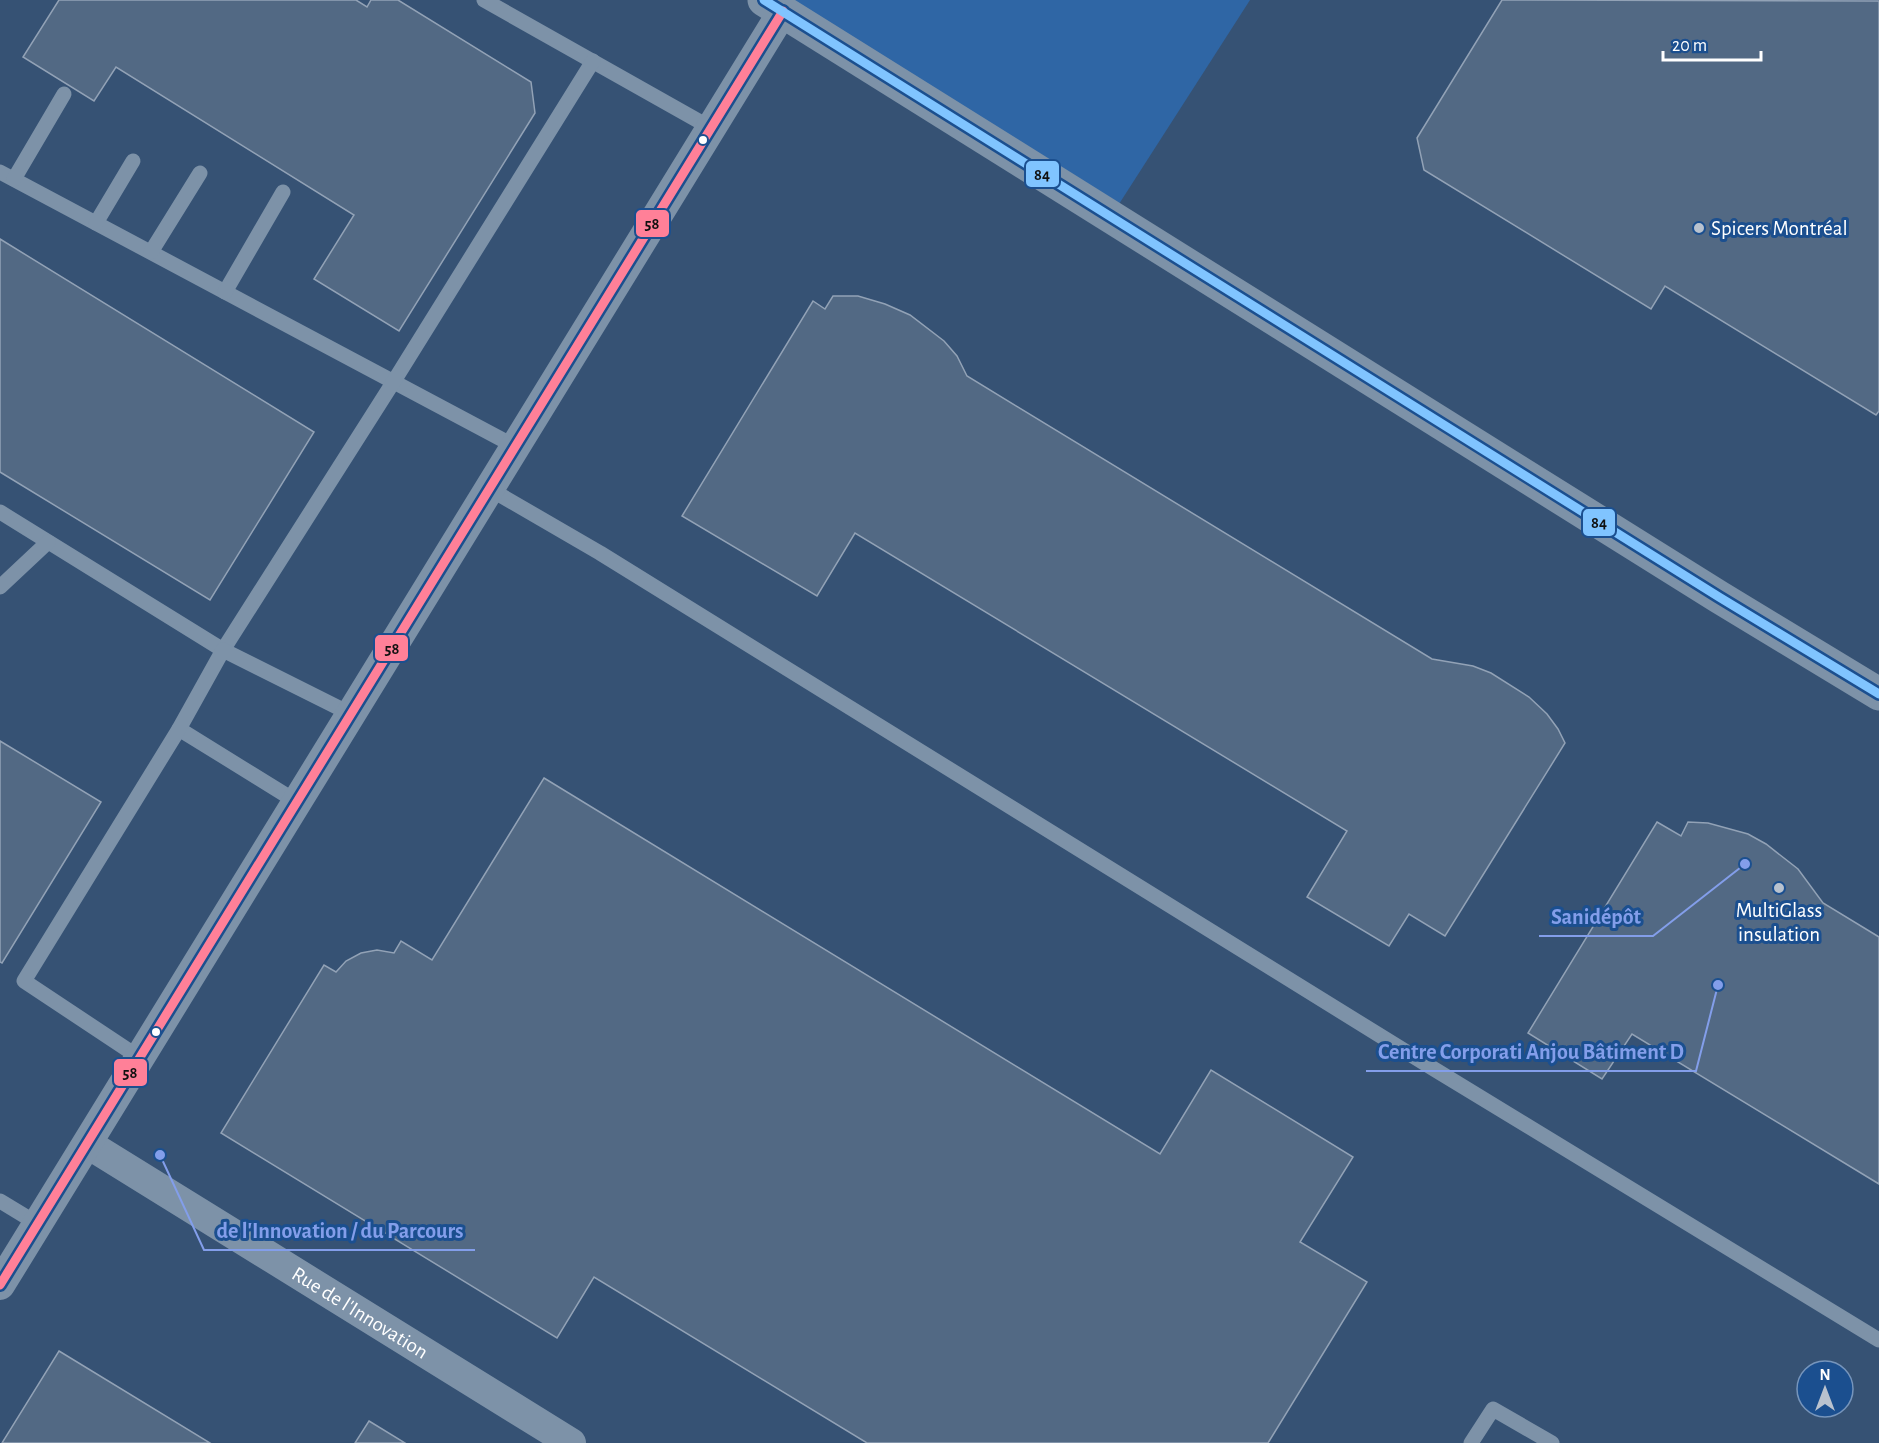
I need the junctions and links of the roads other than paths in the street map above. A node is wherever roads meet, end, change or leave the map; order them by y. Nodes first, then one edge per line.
1 (484, 0) edge
2 (778, 4) edge
3 (593, 61) junction
4 (64, 94) dead end
5 (711, 128) junction
6 (134, 161) dead end
7 (200, 173) dead end
8 (7, 176) edge
9 (283, 192) dead end
10 (96, 224) junction
11 (152, 252) junction
12 (225, 292) junction
13 (394, 381) junction
14 (514, 446) junction
15 (488, 488) junction
16 (0, 512) edge
17 (48, 542) junction
18 (0, 587) edge
19 (223, 650) junction
20 (1879, 694) edge
21 (351, 714) junction
22 (179, 729) junction
23 (297, 802) junction
24 (140, 1058) junction
25 (88, 1144) junction
26 (0, 1201) edge
27 (38, 1224) junction
28 (0, 1285) edge
29 (1879, 1340) edge
30 (571, 1443) edge
31 (1471, 1443) edge
32 (1552, 1443) edge

1 - 3 lane
2 - 5 street
2 - 20 street
3 - 5 lane
3 - 13 lane
4 - 8 lane
5 - 14 street
6 - 10 lane
7 - 11 lane
8 - 10 lane
9 - 12 lane
10 - 11 lane
11 - 12 lane
12 - 13 lane
13 - 14 lane
13 - 19 lane
14 - 15 street
15 - 21 street
15 - 29 lane
16 - 17 lane
17 - 18 lane
17 - 19 lane
19 - 21 lane
19 - 22 lane
21 - 23 street
22 - 23 lane
22 - 24 lane
23 - 24 street
24 - 25 street
25 - 27 street
25 - 30 street, Rue de l'Innovation
26 - 27 lane
27 - 28 street
31 - 32 lane

